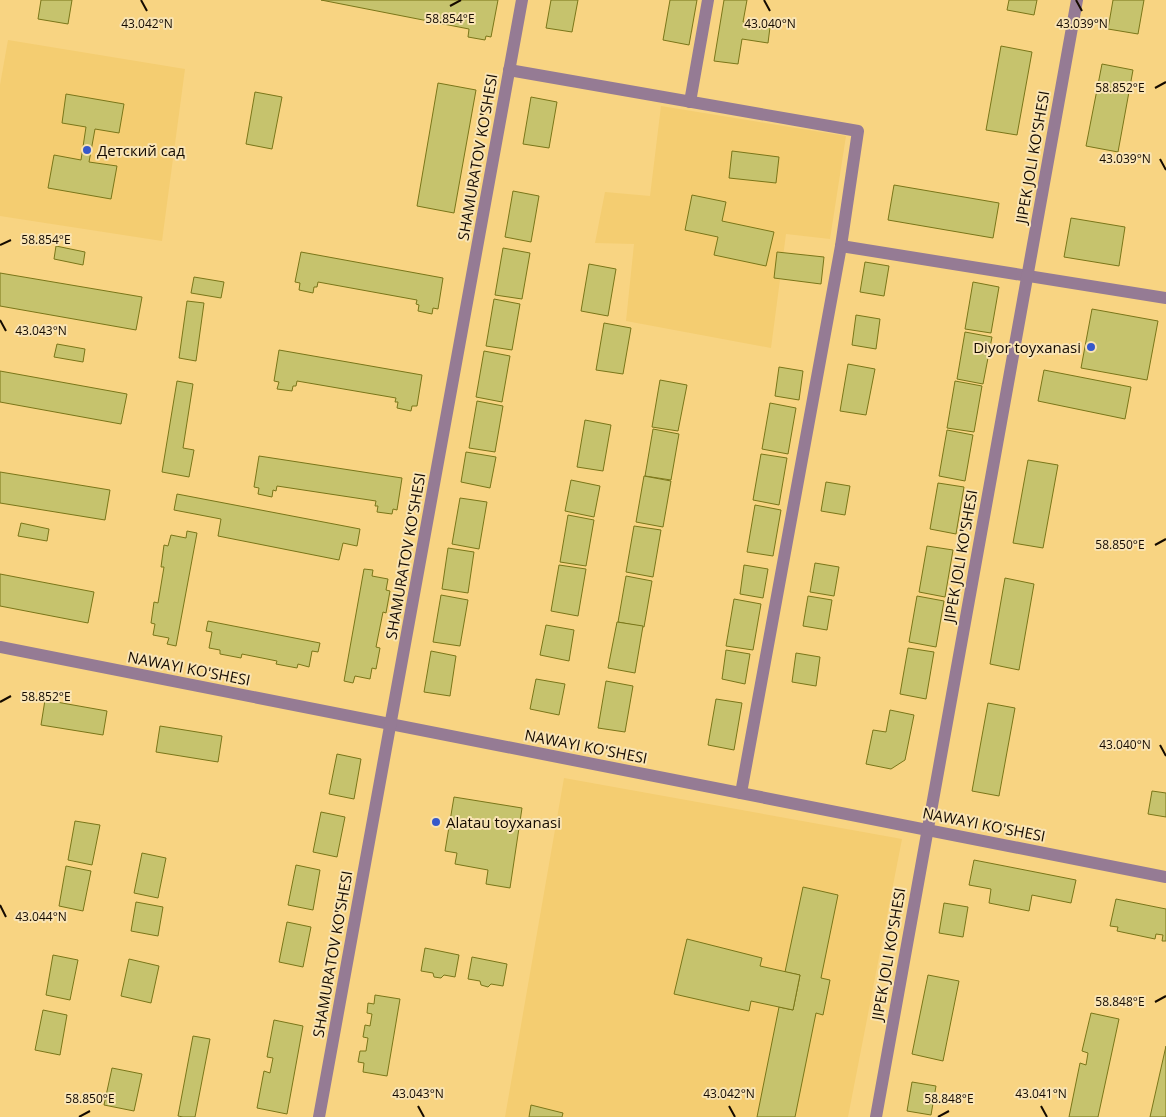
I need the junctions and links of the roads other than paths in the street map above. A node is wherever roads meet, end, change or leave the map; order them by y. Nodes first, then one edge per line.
1 (522, 0) edge
2 (708, 0) edge
3 (1077, 0) edge
4 (509, 70) junction
5 (690, 102) junction
6 (841, 246) junction
7 (1027, 276) junction
8 (1166, 298) edge
9 (0, 647) edge
10 (390, 724) junction
11 (741, 793) junction
12 (927, 830) junction
13 (1166, 877) edge
14 (319, 1117) edge
15 (876, 1117) edge

1 - 4 street, SHAMURATOV KO'SHESI
2 - 5 street
3 - 7 street, JIPEK JOLI KO'SHESI
4 - 5 street
4 - 10 street, SHAMURATOV KO'SHESI
5 - 6 street
6 - 7 street
6 - 11 street
7 - 8 street
7 - 12 street, JIPEK JOLI KO'SHESI
9 - 10 street, NAWAYI KO'SHESI
10 - 11 street, NAWAYI KO'SHESI
10 - 14 street, SHAMURATOV KO'SHESI
11 - 12 street, NAWAYI KO'SHESI
12 - 13 street, NAWAYI KO'SHESI
12 - 15 street, JIPEK JOLI KO'SHESI

